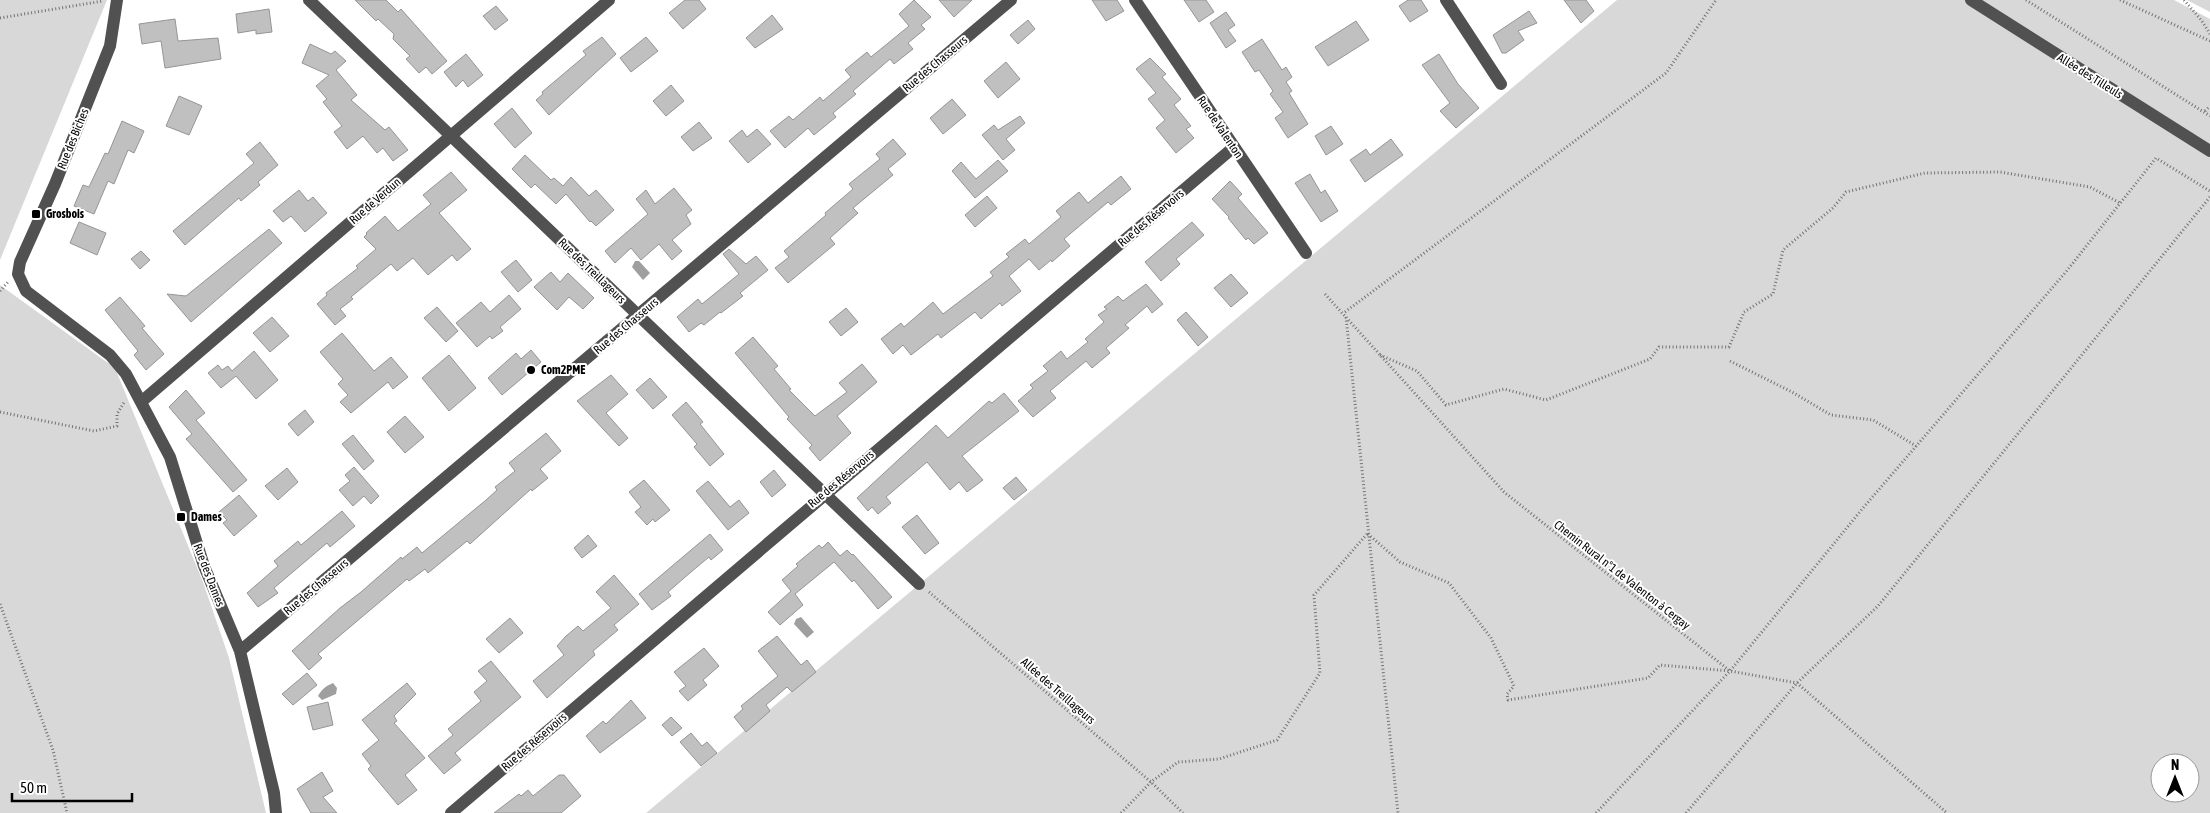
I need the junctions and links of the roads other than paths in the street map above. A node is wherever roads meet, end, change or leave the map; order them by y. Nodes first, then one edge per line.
1 (117, 0) edge
2 (310, 0) edge
3 (609, 0) edge
4 (1011, 0) edge
5 (1135, 0) edge
6 (1446, 0) edge
7 (1971, 0) edge
8 (1500, 84) dead end
9 (451, 136) junction
10 (1234, 148) junction
11 (2210, 151) edge
12 (1306, 253) dead end
13 (18, 274) joint
14 (638, 315) junction
15 (141, 402) junction
16 (825, 493) junction
17 (919, 584) road end
18 (240, 651) junction
19 (276, 813) edge
20 (451, 813) edge

1 - 13 street, Rue des Biches
2 - 9 street, Rue des Treillageurs
3 - 9 street, Rue de Verdun
4 - 14 street, Rue des Chasseurs
5 - 10 street, Rue de Valenton
6 - 8 street
7 - 11 street, Allée des Tilleuls
9 - 14 street, Rue des Treillageurs
9 - 15 street, Rue de Verdun
10 - 12 street, Rue de Valenton
10 - 16 street, Rue des Réservoirs
13 - 15 street, Rue des Dames
14 - 16 street, Rue des Treillageurs
14 - 18 street, Rue des Chasseurs
15 - 18 street, Rue des Dames
16 - 17 street, Rue des Treillageurs
16 - 20 street, Rue des Réservoirs
18 - 19 street, Rue des Dames

